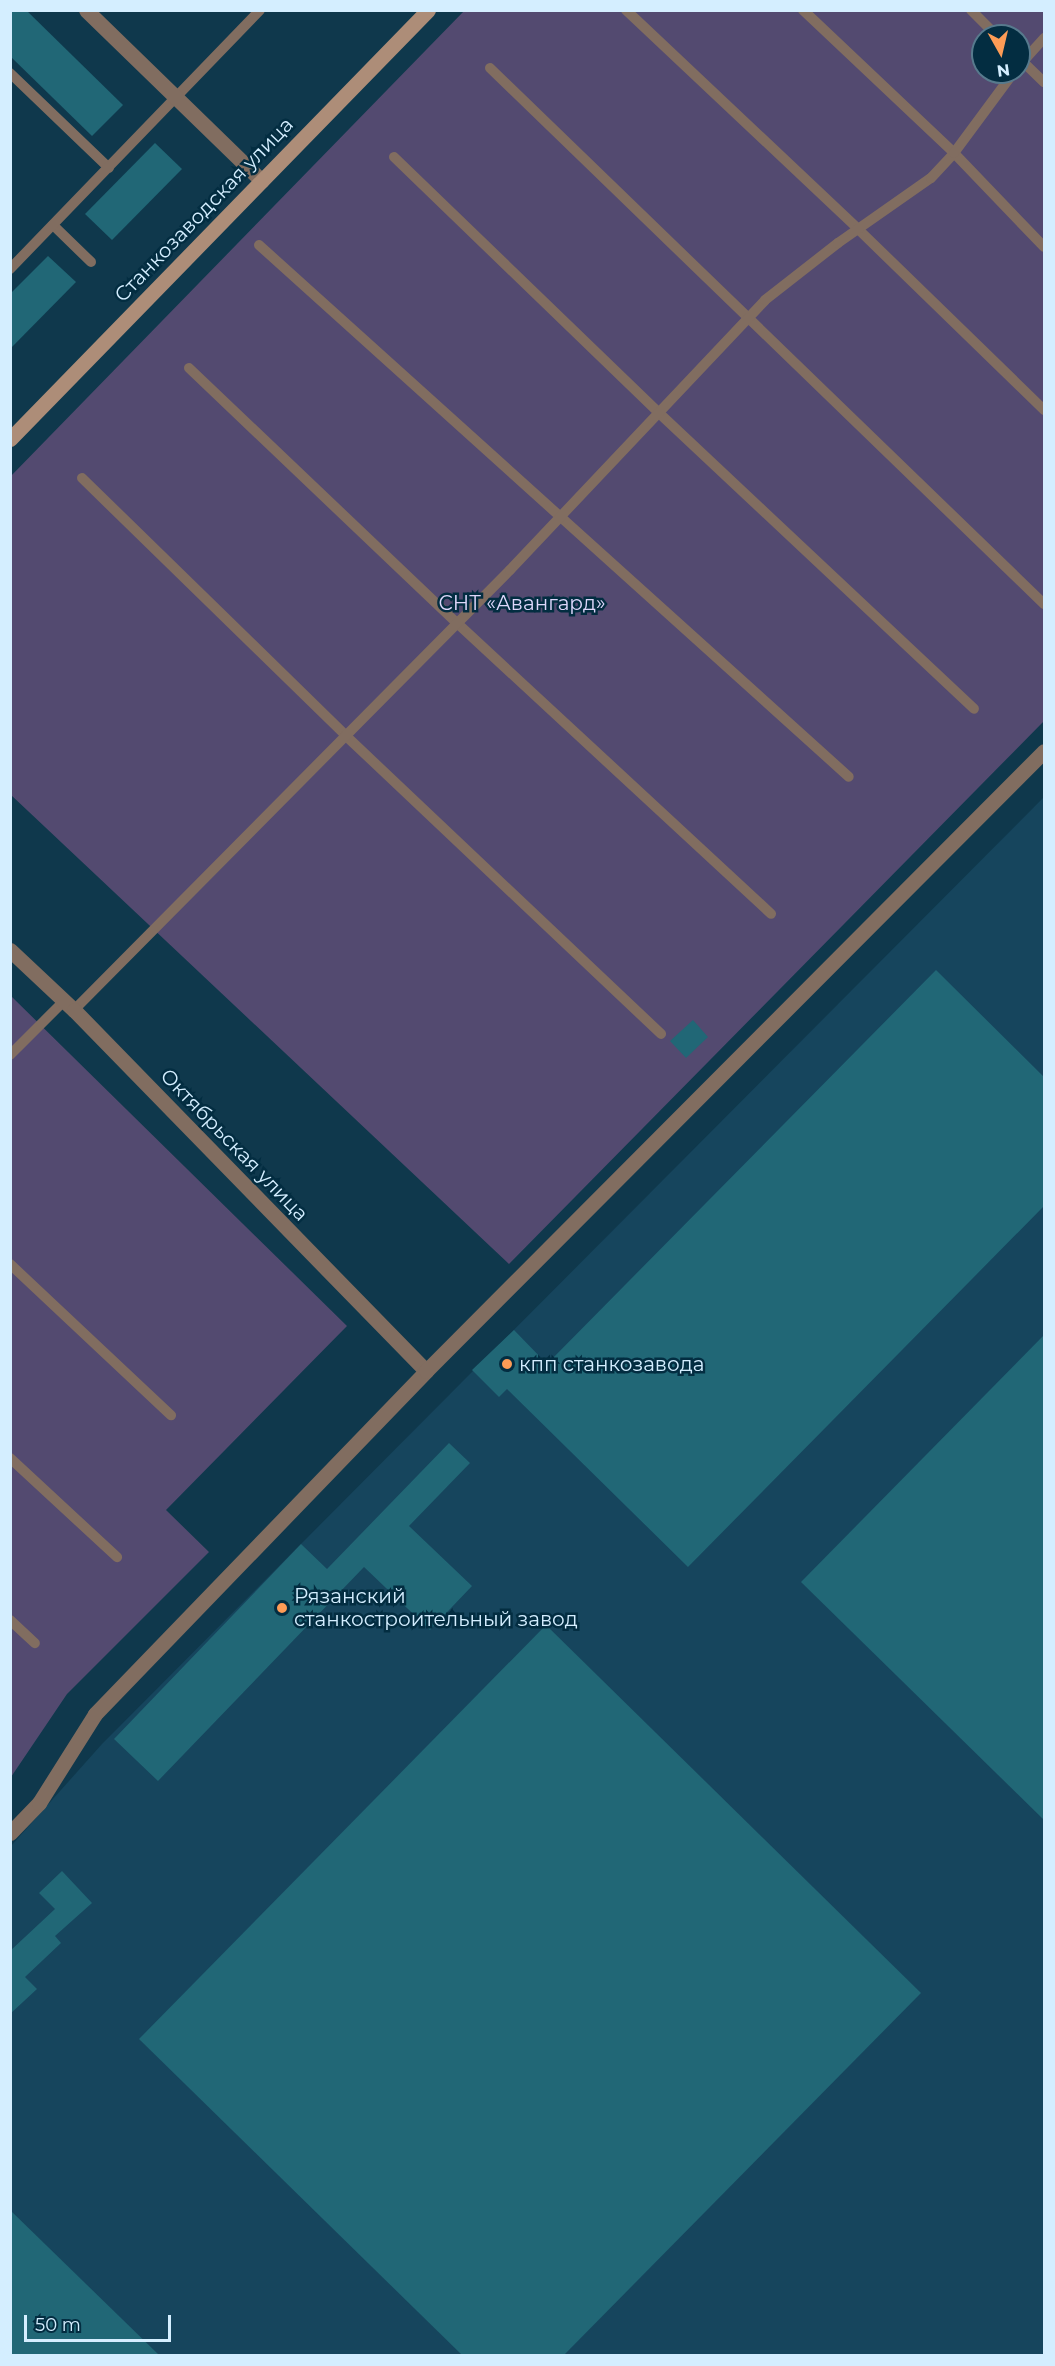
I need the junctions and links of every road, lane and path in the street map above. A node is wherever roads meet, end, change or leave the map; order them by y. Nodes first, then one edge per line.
1 (86, 10) edge
2 (260, 10) edge
3 (428, 10) edge
4 (626, 10) edge
5 (803, 10) edge
6 (971, 10) edge
7 (985, 24) edge
8 (1044, 38) edge
9 (1031, 51) edge
10 (490, 68) dead end
11 (1031, 71) edge
12 (10, 73) edge
13 (1044, 82) edge
14 (1005, 84) edge
15 (177, 98) junction
16 (954, 153) junction
17 (394, 157) dead end
18 (109, 168) junction
19 (262, 181) junction
20 (53, 225) junction
21 (858, 229) junction
22 (259, 244) dead end
23 (1044, 247) edge
24 (91, 262) dead end
25 (10, 269) edge
26 (749, 318) junction
27 (189, 368) dead end
28 (1044, 410) edge
29 (659, 413) junction
30 (10, 439) edge
31 (82, 478) dead end
32 (559, 518) junction
33 (1044, 604) edge
34 (457, 623) junction
35 (974, 709) dead end
36 (345, 735) junction
37 (1044, 751) edge
38 (849, 777) dead end
39 (771, 914) dead end
40 (10, 950) edge
41 (69, 1006) junction
42 (661, 1034) dead end
43 (10, 1055) edge
44 (10, 1264) edge
45 (426, 1371) junction
46 (171, 1415) dead end
47 (10, 1458) edge
48 (117, 1557) dead end
49 (10, 1620) edge
50 (35, 1643) dead end
51 (10, 1833) edge

1 - 15 street
2 - 15 lane
3 - 19 street, Станкозаводская улица
4 - 21 lane
5 - 16 lane
6 - 7 lane
8 - 9 lane
10 - 26 lane
11 - 13 lane
12 - 18 lane
14 - 16 lane
15 - 18 lane
15 - 19 street
16 - 21 lane
16 - 23 lane
17 - 29 lane
18 - 20 lane
19 - 30 street, Станкозаводская улица
20 - 24 lane
20 - 25 lane
21 - 26 lane
21 - 28 lane
22 - 32 lane
26 - 29 lane
26 - 33 lane
27 - 34 lane
29 - 32 lane
29 - 35 lane
31 - 36 lane
32 - 34 lane
32 - 38 lane
34 - 36 lane
34 - 39 lane
36 - 41 lane
36 - 42 lane
37 - 45 street
40 - 41 street, Октябрьская улица
41 - 43 lane
41 - 45 street, Октябрьская улица
44 - 46 lane
45 - 51 street
47 - 48 lane
49 - 50 lane

